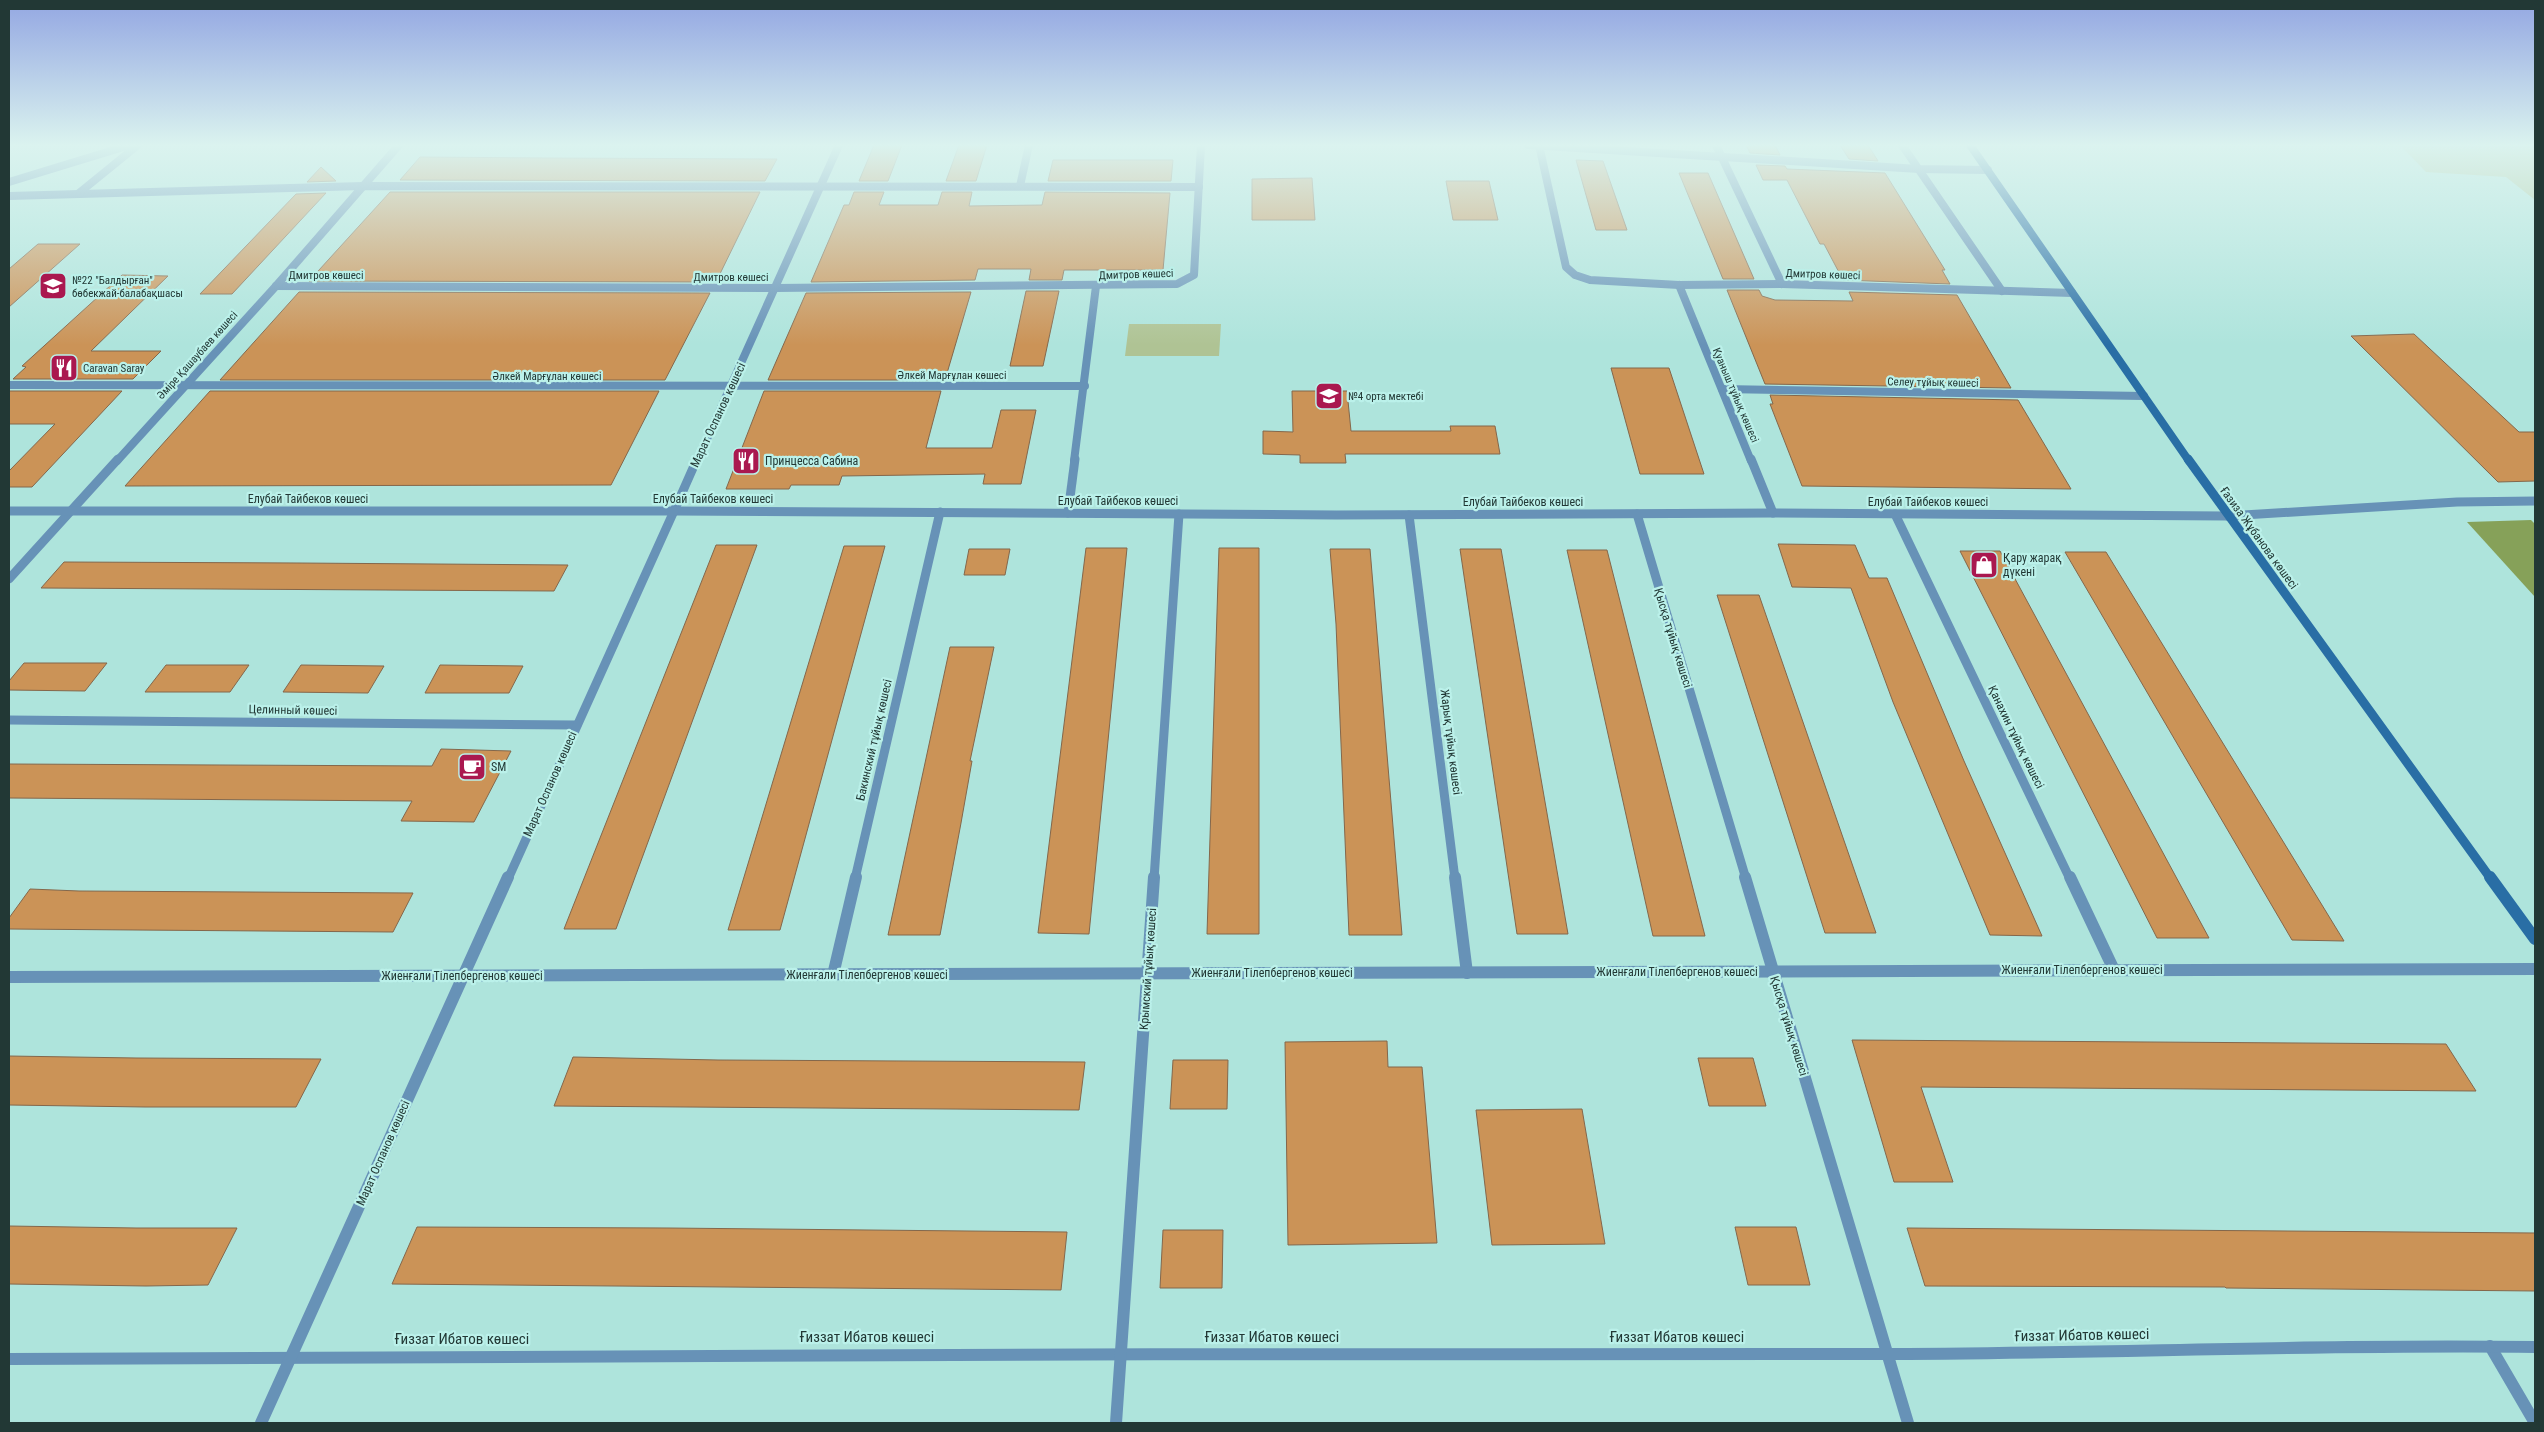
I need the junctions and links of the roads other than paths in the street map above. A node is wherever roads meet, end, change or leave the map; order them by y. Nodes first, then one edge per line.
1 (341, 212) edge
2 (810, 212) edge
3 (1198, 212) edge
4 (1554, 212) edge
5 (1748, 212) edge
6 (1948, 212) edge
7 (2017, 212) edge
8 (1782, 284) junction
9 (1679, 285) junction
10 (276, 286) junction
11 (1096, 286) junction
12 (776, 288) junction
13 (2002, 291) junction
14 (2072, 293) junction
15 (9, 385) edge
16 (185, 386) junction
17 (1085, 386) junction
18 (730, 388) junction
19 (1722, 390) junction
20 (2144, 396) junction
21 (2535, 501) edge
22 (9, 511) edge
23 (69, 511) junction
24 (674, 511) junction
25 (940, 512) junction
26 (1773, 513) junction
27 (1068, 514) junction
28 (1179, 514) junction
29 (1636, 514) junction
30 (1895, 514) junction
31 (1409, 515) junction
32 (2227, 516) junction
33 (9, 579) edge
34 (9, 720) edge
35 (577, 725) junction
36 (2535, 939) edge
37 (2535, 969) edge
38 (2114, 970) junction
39 (1773, 971) junction
40 (1467, 973) junction
41 (1148, 974) junction
42 (833, 975) junction
43 (464, 976) junction
44 (9, 978) edge
45 (2490, 1346) junction
46 (2535, 1347) edge
47 (1122, 1353) junction
48 (1887, 1354) junction
49 (291, 1356) junction
50 (9, 1359) edge
51 (261, 1423) edge
52 (1116, 1423) edge
53 (1908, 1423) edge
54 (2535, 1423) edge

1 - 10 street, Әміре Қашаубаев көшесі
2 - 12 street, Марат Оспанов көшесі
3 - 11 street, Дмитров көшесі
4 - 9 street, Дмитров көшесі
5 - 8 street
6 - 13 street
7 - 14 main road, Ғазиза Жұбанова көшесі
8 - 9 street, Дмитров көшесі
8 - 13 street, Дмитров көшесі
9 - 19 street, Қуаныш тұйық көшесі
10 - 12 street, Дмитров көшесі
10 - 16 street, Әміре Қашаубаев көшесі
11 - 12 street, Дмитров көшесі
11 - 17 street
12 - 18 street, Марат Оспанов көшесі
13 - 14 street, Дмитров көшесі
14 - 20 main road, Ғазиза Жұбанова көшесі
15 - 16 street, Әлкей Марғұлан көшесі
16 - 18 street, Әлкей Марғұлан көшесі
16 - 23 street, Әміре Қашаубаев көшесі
17 - 18 street, Әлкей Марғұлан көшесі
17 - 27 street
18 - 24 street, Марат Оспанов көшесі
19 - 20 street, Селеу тұйық көшесі
19 - 26 street, Қуаныш тұйық көшесі
20 - 32 main road, Ғазиза Жұбанова көшесі
21 - 32 street, Елубай Тайбеков көшесі
22 - 23 street, Елубай Тайбеков көшесі
23 - 24 street, Елубай Тайбеков көшесі
23 - 33 street, Әміре Қашаубаев көшесі
24 - 25 street, Елубай Тайбеков көшесі
24 - 35 street, Марат Оспанов көшесі
25 - 27 street, Елубай Тайбеков көшесі
25 - 42 street, Бакинский тұйық көшесі
26 - 29 street, Елубай Тайбеков көшесі
26 - 30 street, Елубай Тайбеков көшесі
27 - 28 street, Елубай Тайбеков көшесі
28 - 31 street, Елубай Тайбеков көшесі
28 - 41 street, Крымский тұйық көшесі
29 - 31 street, Елубай Тайбеков көшесі
29 - 39 street, Қысқа тұйық көшесі
30 - 32 street, Елубай Тайбеков көшесі
30 - 38 street, Қанахин тұйық көшесі
31 - 40 street, Жарық тұйық көшесі
32 - 36 main road, Ғазиза Жұбанова көшесі
34 - 35 street, Целинный көшесі
35 - 43 street, Марат Оспанов көшесі
37 - 38 street, Жиенғали Тілепбергенов көшесі
38 - 39 street, Жиенғали Тілепбергенов көшесі
39 - 40 street, Жиенғали Тілепбергенов көшесі
39 - 48 street, Қысқа тұйық көшесі
40 - 41 street, Жиенғали Тілепбергенов көшесі
41 - 42 street, Жиенғали Тілепбергенов көшесі
41 - 47 street, Крымский тұйық көшесі
42 - 43 street, Жиенғали Тілепбергенов көшесі
43 - 44 street, Жиенғали Тілепбергенов көшесі
43 - 49 street, Марат Оспанов көшесі
45 - 46 street, Ғиззат Ибатов көшесі
45 - 48 street, Ғиззат Ибатов көшесі
45 - 54 street
47 - 48 street, Ғиззат Ибатов көшесі
47 - 49 street, Ғиззат Ибатов көшесі
47 - 52 street, Крымский тұйық көшесі
48 - 53 street, Қысқа тұйық көшесі
49 - 50 street, Ғиззат Ибатов көшесі
49 - 51 street, Марат Оспанов көшесі

